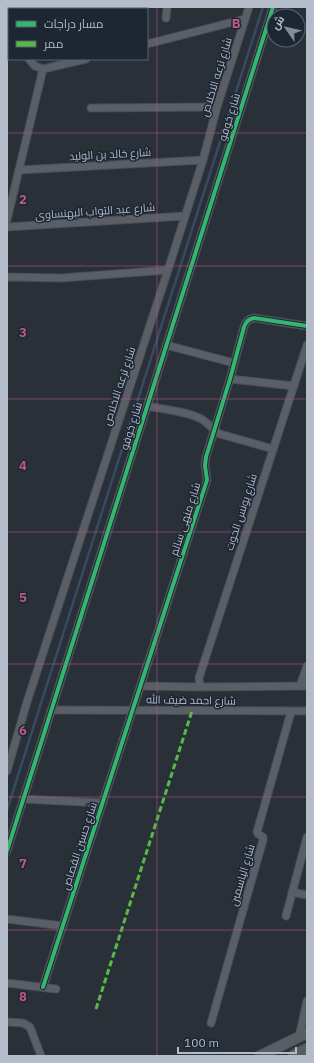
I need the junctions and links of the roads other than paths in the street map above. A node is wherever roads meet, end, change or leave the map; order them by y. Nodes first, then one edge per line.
1 (167, 7) edge
2 (249, 7) edge
3 (273, 7) edge
4 (166, 18) dead end
5 (245, 19) junction
6 (148, 44) edge
7 (30, 60) edge
8 (82, 60) edge
9 (43, 69) junction
10 (91, 108) dead end
11 (217, 108) junction
12 (203, 160) junction
13 (19, 170) junction
14 (185, 216) junction
15 (7, 220) edge
16 (7, 227) edge
17 (168, 270) junction
18 (7, 277) edge
19 (307, 326) edge
20 (307, 345) edge
21 (166, 346) junction
22 (234, 363) junction
23 (230, 379) junction
24 (294, 386) junction
25 (147, 406) junction
26 (214, 430) junction
27 (273, 449) junction
28 (307, 666) edge
29 (141, 686) junction
30 (304, 686) edge
31 (200, 687) junction
32 (52, 710) junction
33 (132, 710) junction
34 (307, 711) edge
35 (291, 712) junction
36 (10, 753) edge
37 (7, 771) edge
38 (24, 799) junction
39 (103, 803) junction
40 (307, 838) edge
41 (7, 851) edge
42 (292, 892) junction
43 (307, 895) edge
44 (286, 916) dead end
45 (7, 919) edge
46 (63, 926) junction
47 (7, 983) edge
48 (43, 987) junction
49 (56, 989) dead end
50 (307, 1001) edge
51 (7, 1022) edge
52 (211, 1023) dead end
53 (303, 1035) edge
54 (307, 1050) edge
55 (41, 1056) edge
56 (260, 1056) edge
57 (295, 1056) edge

1 - 4 street
2 - 5 street, شارع ترعه الاخلاص
3 - 21 street, شارع خوفو
5 - 6 street
5 - 11 street, شارع ترعه الاخلاص
7 - 9 street
8 - 9 street
9 - 13 street
10 - 11 street
11 - 12 street, شارع ترعه الاخلاص
12 - 13 street, شارع خالد بن الوليد
12 - 14 street, شارع ترعه الاخلاص
13 - 15 street
14 - 16 street, شارع عبد التواب البهنساوى
14 - 17 street, شارع ترعه الاخلاص
17 - 18 street
17 - 36 street, شارع ترعه الاخلاص
19 - 22 street, شارع منهى سالم
20 - 24 street, شارع يونس الحوت
21 - 22 street
21 - 25 street, شارع خوفو
22 - 23 street, شارع منهى سالم
23 - 24 street
23 - 26 street, شارع منهى سالم
24 - 27 street, شارع يونس الحوت
25 - 26 street
25 - 32 street, شارع خوفو
26 - 27 street
26 - 29 street, شارع منهى سالم
27 - 31 street, شارع يونس الحوت
28 - 30 street
29 - 31 street, شارع احمد ضيف الله
29 - 33 street, شارع منهى سالم
30 - 31 street, شارع احمد ضيف الله
32 - 33 street, شارع احمد ضيف الله
32 - 38 street, شارع خوفو
33 - 35 street, شارع احمد ضيف الله
33 - 39 street, شارع حسين القصاص
34 - 35 street, شارع احمد ضيف الله
35 - 52 street, شارع الياسمين
36 - 37 street, شارع ترعه الاخلاص
38 - 39 street
38 - 41 street, شارع خوفو
39 - 46 street, شارع حسين القصاص
40 - 42 street
42 - 43 street
42 - 44 street
45 - 46 street
46 - 48 street, شارع حسين القصاص
47 - 48 street
48 - 49 street
50 - 53 street
51 - 55 street
53 - 56 main road
54 - 57 highway

